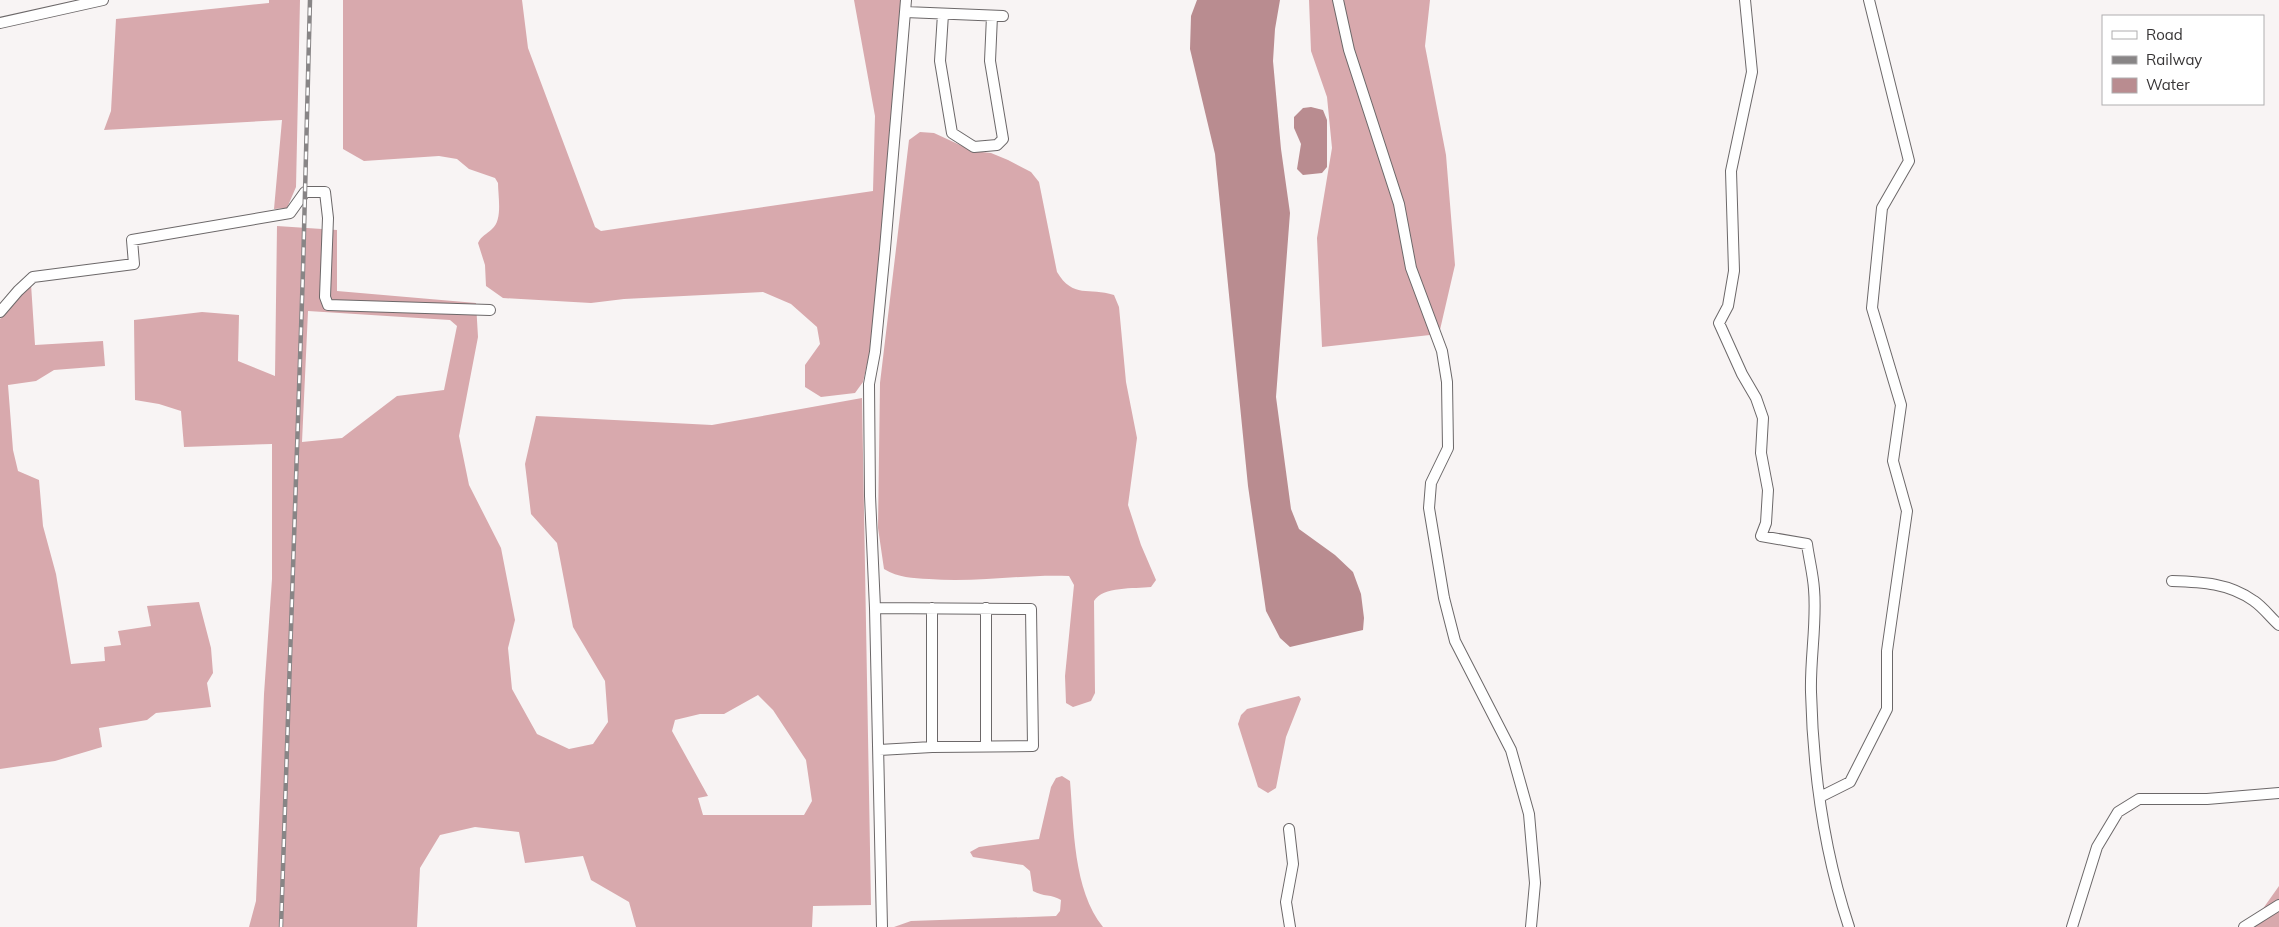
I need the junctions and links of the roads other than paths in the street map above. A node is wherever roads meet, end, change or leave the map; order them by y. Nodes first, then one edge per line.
1 (104, 0) edge
2 (906, 0) edge
3 (1338, 0) edge
4 (1745, 0) edge
5 (1870, 0) edge
6 (905, 12) junction
7 (943, 14) junction
8 (992, 16) junction
9 (1003, 16) dead end
10 (0, 23) edge
11 (490, 310) dead end
12 (0, 312) edge
13 (2172, 581) dead end
14 (876, 608) junction
15 (932, 608) junction
16 (986, 608) junction
17 (2279, 625) edge
18 (932, 746) junction
19 (986, 746) junction
20 (879, 750) junction
21 (2279, 793) edge
22 (1820, 797) junction
23 (1289, 829) dead end
24 (2279, 905) edge
25 (882, 927) edge
26 (1290, 927) edge
27 (1531, 927) edge
28 (1849, 927) edge
29 (2072, 927) edge
30 (2244, 927) edge

1 - 10 street
2 - 6 street
3 - 27 street
4 - 22 street
5 - 22 street
6 - 7 street
6 - 14 street
7 - 8 street
7 - 8 street
8 - 9 street
11 - 12 street
13 - 17 street
14 - 15 street
14 - 20 street
15 - 16 street
15 - 18 street
16 - 19 street
16 - 19 street
18 - 19 street
18 - 20 street
20 - 25 street
21 - 29 street
22 - 28 street
23 - 26 street
24 - 30 street

